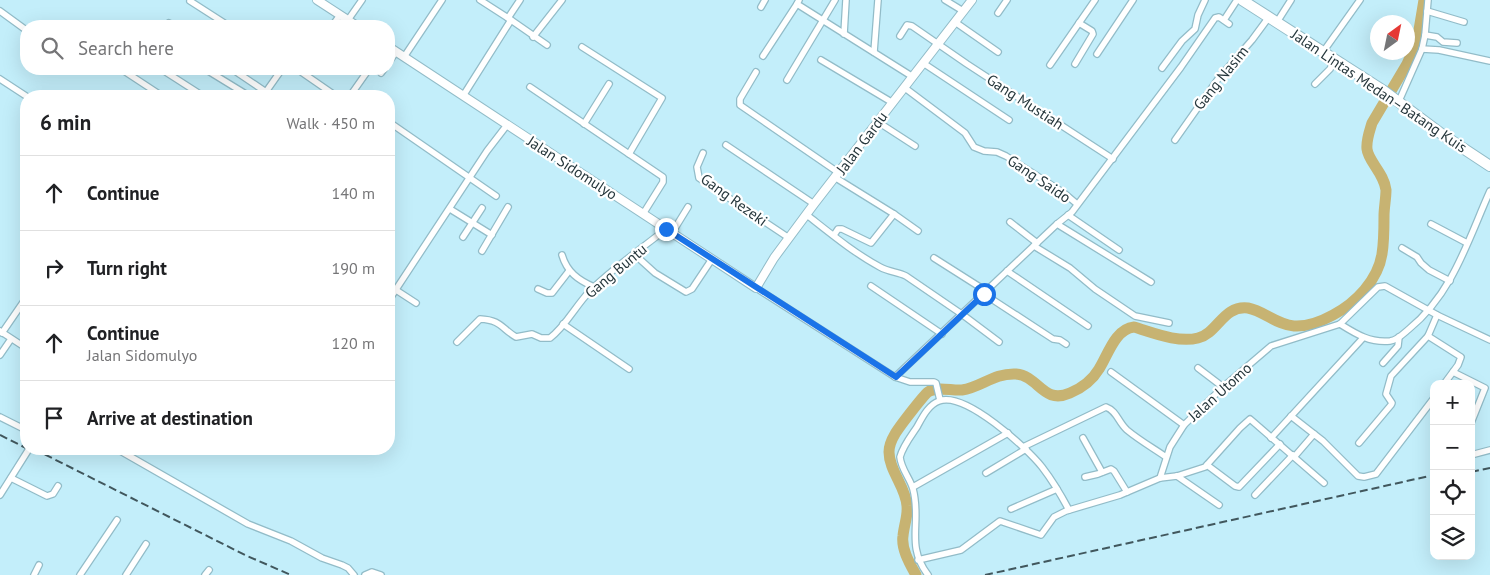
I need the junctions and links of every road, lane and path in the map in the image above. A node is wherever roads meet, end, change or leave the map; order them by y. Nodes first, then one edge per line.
1 (317, 0) edge
2 (362, 0) edge
3 (442, 0) edge
4 (480, 0) edge
5 (520, 0) edge
6 (562, 0) edge
7 (765, 0) edge
8 (835, 0) edge
9 (846, 0) edge
10 (878, 0) edge
11 (945, 0) edge
12 (972, 0) edge
13 (1007, 0) edge
14 (1095, 0) edge
15 (1133, 0) edge
16 (1205, 0) edge
17 (1242, 0) edge
18 (1291, 0) edge
19 (1360, 0) edge
20 (1428, 0) edge
21 (190, 1) edge
22 (798, 2) edge
23 (761, 7) dead end
24 (0, 11) edge
25 (963, 11) junction
26 (1427, 11) junction
27 (998, 13) dead end
28 (340, 15) junction
29 (509, 19) junction
30 (220, 20) edge
31 (336, 20) edge
32 (348, 20) joint
33 (1273, 20) junction
34 (822, 21) junction
35 (955, 22) junction
36 (1464, 22) dead end
37 (1079, 23) junction
38 (20, 26) edge
39 (844, 34) junction
40 (1425, 35) junction
41 (900, 36) dead end
42 (533, 37) junction
43 (1457, 43) dead end
44 (938, 44) junction
45 (547, 45) dead end
46 (582, 47) dead end
47 (1422, 49) junction
48 (395, 51) edge
49 (874, 52) junction
50 (998, 52) dead end
51 (1323, 52) junction
52 (1097, 54) dead end
53 (763, 56) dead end
54 (404, 57) junction
55 (1335, 59) junction
56 (821, 60) dead end
57 (1490, 61) edge
58 (923, 63) junction
59 (1075, 64) dead end
60 (1050, 65) dead end
61 (1162, 68) dead end
62 (756, 72) dead end
63 (130, 75) edge
64 (171, 75) edge
65 (215, 75) edge
66 (240, 75) edge
67 (278, 75) edge
68 (306, 75) edge
69 (365, 75) edge
70 (913, 77) junction
71 (0, 79) edge
72 (787, 80) dead end
73 (609, 84) dead end
74 (1315, 84) dead end
75 (530, 87) dead end
76 (905, 88) junction
77 (153, 90) edge
78 (194, 90) edge
79 (240, 90) edge
80 (260, 90) edge
81 (268, 90) edge
82 (327, 90) edge
83 (355, 90) edge
84 (20, 92) edge
85 (463, 96) junction
86 (1392, 97) junction
87 (893, 103) junction
88 (1009, 120) dead end
89 (878, 122) junction
90 (584, 124) junction
91 (507, 125) junction
92 (395, 126) edge
93 (1175, 140) dead end
94 (726, 145) dead end
95 (915, 146) dead end
96 (703, 153) dead end
97 (629, 154) junction
98 (1113, 159) junction
99 (1490, 166) edge
100 (838, 175) junction
101 (470, 178) junction
102 (1490, 191) edge
103 (496, 196) dead end
104 (814, 204) junction
105 (1077, 204) junction
106 (508, 207) dead end
107 (688, 207) dead end
108 (482, 208) dead end
109 (450, 209) junction
110 (643, 214) junction
111 (894, 214) junction
112 (807, 215) junction
113 (1068, 215) junction
114 (472, 222) junction
115 (1010, 222) dead end
116 (1057, 224) junction
117 (1431, 224) dead end
118 (669, 231) junction
119 (918, 232) dead end
120 (492, 235) junction
121 (834, 235) junction
122 (463, 237) dead end
123 (789, 238) junction
124 (1467, 243) junction
125 (1035, 244) junction
126 (1402, 248) dead end
127 (1120, 250) dead end
128 (482, 251) dead end
129 (634, 254) junction
130 (562, 256) dead end
131 (934, 258) dead end
132 (712, 259) junction
133 (569, 271) junction
134 (1007, 271) junction
135 (1450, 281) junction
136 (1151, 282) dead end
137 (871, 286) dead end
138 (594, 287) junction
139 (756, 288) junction
140 (538, 289) dead end
141 (396, 290) joint
142 (985, 292) junction
143 (416, 304) dead end
144 (20, 306) edge
145 (1429, 310) junction
146 (963, 315) junction
147 (1438, 315) junction
148 (1169, 323) dead end
149 (562, 324) junction
150 (1340, 324) junction
151 (1088, 326) dead end
152 (1, 332) edge
153 (942, 334) junction
154 (1428, 336) junction
155 (1400, 337) junction
156 (11, 338) junction
157 (1364, 338) junction
158 (1490, 340) edge
159 (457, 342) dead end
160 (1000, 342) dead end
161 (20, 344) edge
162 (1066, 344) dead end
163 (0, 355) edge
164 (1383, 363) dead end
165 (1198, 368) dead end
166 (629, 369) dead end
167 (1111, 372) dead end
168 (1452, 372) junction
169 (896, 377) junction
170 (1447, 380) edge
171 (1468, 380) edge
172 (1475, 383) edge
173 (1223, 387) junction
174 (939, 397) junction
175 (1430, 403) edge
176 (1475, 412) edge
177 (1291, 416) junction
178 (0, 417) edge
179 (1184, 425) junction
180 (20, 427) edge
181 (1008, 433) junction
182 (1314, 434) junction
183 (1083, 438) dead end
184 (1271, 438) junction
185 (1359, 443) dead end
186 (1280, 444) junction
187 (1025, 448) junction
188 (1490, 450) edge
189 (1475, 454) edge
190 (25, 455) edge
191 (127, 455) edge
192 (1294, 456) junction
193 (1166, 457) junction
194 (1207, 466) junction
195 (1102, 472) junction
196 (986, 473) dead end
197 (1085, 476) dead end
198 (1177, 476) junction
199 (11, 478) junction
200 (1160, 478) junction
201 (1324, 483) dead end
202 (58, 486) dead end
203 (913, 487) junction
204 (1057, 489) junction
205 (1127, 492) junction
206 (0, 494) edge
207 (1255, 496) dead end
208 (1218, 505) dead end
209 (1011, 509) dead end
210 (1069, 510) junction
211 (117, 520) dead end
212 (146, 544) dead end
213 (918, 560) junction
214 (39, 565) dead end
215 (34, 575) edge
216 (80, 575) edge
217 (126, 575) edge
218 (354, 575) edge
219 (365, 575) edge
220 (381, 575) edge
221 (928, 575) edge

1 - 28 street
2 - 32 street
3 - 54 street
4 - 29 street
5 - 29 street
6 - 42 street
7 - 23 street
8 - 34 street
9 - 39 street
10 - 49 street
11 - 25 street
12 - 25 street, Jalan Gardu
13 - 27 street
14 - 37 street
15 - 52 street
16 - 61 street
17 - 33 highway, Jalan Lintas Medan–Batang Kuis
17 - 98 street
18 - 33 street, Gang Nasim
19 - 51 street
20 - 26 street
21 - 30 street
22 - 34 street
22 - 53 street
24 - 38 street
25 - 35 street, Jalan Gardu
26 - 36 street
26 - 40 street
28 - 31 street
28 - 32 street
29 - 42 street
29 - 85 street
33 - 51 highway, Jalan Lintas Medan–Batang Kuis
33 - 93 street, Gang Nasim
34 - 39 street
34 - 72 street
35 - 44 street, Jalan Gardu
35 - 50 street
37 - 59 street
37 - 60 street
39 - 49 street
40 - 43 street
40 - 47 street
41 - 44 street, Gang Mustiah
42 - 45 street
44 - 58 street, Jalan Gardu
44 - 98 street, Gang Mustiah
46 - 97 street
47 - 57 street
47 - 86 street
48 - 54 street, Jalan Sidomulyo
49 - 70 street
51 - 55 highway, Jalan Lintas Medan–Batang Kuis
54 - 85 street, Jalan Sidomulyo
55 - 74 street
55 - 86 highway, Jalan Lintas Medan–Batang Kuis
56 - 87 street
58 - 70 street, Jalan Gardu
58 - 88 street
62 - 100 street
63 - 77 street
64 - 78 street
65 - 79 street
66 - 80 street
67 - 81 street
68 - 82 street
69 - 83 street
70 - 76 street, Jalan Gardu
71 - 84 street
73 - 90 street
75 - 90 street
76 - 87 street, Jalan Gardu
76 - 105 street, Gang Saido
85 - 91 street, Jalan Sidomulyo
86 - 99 highway, Jalan Lintas Medan–Batang Kuis
87 - 89 street, Jalan Gardu
89 - 95 street
89 - 100 street, Jalan Gardu
90 - 97 street
91 - 101 street
91 - 110 street, Jalan Sidomulyo
92 - 101 street
94 - 104 street
96 - 123 street, Gang Rezeki
97 - 110 street
98 - 105 street
100 - 104 street, Jalan Gardu
100 - 111 street
101 - 103 street
101 - 109 street
102 - 124 street
104 - 112 street, Jalan Gardu
105 - 113 street
106 - 120 street
107 - 118 street
108 - 114 street
109 - 114 street
109 - 141 street
110 - 118 street, Jalan Sidomulyo
111 - 119 street
111 - 121 street
112 - 121 street
112 - 123 street, Jalan Gardu
113 - 116 street
113 - 127 street
114 - 120 street
114 - 122 street
115 - 125 street
116 - 125 street
116 - 136 street
117 - 124 street
118 - 129 street, Gang Buntu
118 - 132 street, Jalan Sidomulyo
120 - 128 street
121 - 146 street
123 - 139 street, Jalan Gardu
124 - 135 street
125 - 134 street
125 - 148 street
126 - 135 street
129 - 132 street
129 - 138 street, Gang Buntu
130 - 133 street
131 - 142 street
132 - 139 street, Jalan Sidomulyo
133 - 138 street
133 - 140 street
134 - 142 street
134 - 151 street
135 - 145 street
137 - 153 street
138 - 149 street, Gang Buntu
139 - 169 street
141 - 143 street
142 - 146 street
142 - 162 street
144 - 152 street
145 - 147 street
145 - 150 street
145 - 155 street
146 - 153 street
146 - 160 street
147 - 154 street
147 - 158 street
149 - 159 street, Gang Buntu
149 - 166 street
150 - 157 street
150 - 173 street, Jalan Utomo
152 - 156 street
153 - 169 street
154 - 168 street
154 - 185 street
155 - 157 street
155 - 164 street
156 - 161 street
156 - 163 street
157 - 177 street
165 - 173 street
167 - 179 street
168 - 170 street
168 - 171 street
169 - 174 street
172 - 176 street
173 - 179 street, Jalan Utomo
174 - 181 street
174 - 203 street
175 - 182 street
177 - 182 street
177 - 184 street
178 - 180 street
179 - 193 street, Jalan Utomo
181 - 187 street
181 - 203 street
182 - 192 street
183 - 195 street
184 - 186 street
184 - 194 street
186 - 192 street
186 - 194 street
187 - 193 street
187 - 196 street
187 - 204 street
188 - 189 street
190 - 199 street
191 - 218 street
192 - 201 street
192 - 207 street
193 - 200 street, Jalan Utomo
194 - 198 street
195 - 197 street
195 - 205 street
198 - 200 street
198 - 208 street
199 - 202 street
199 - 206 street
200 - 205 street
203 - 213 street
204 - 209 street
204 - 210 street
205 - 210 street
210 - 213 street
211 - 216 street
212 - 217 street
213 - 221 street
214 - 215 street
219 - 220 street

